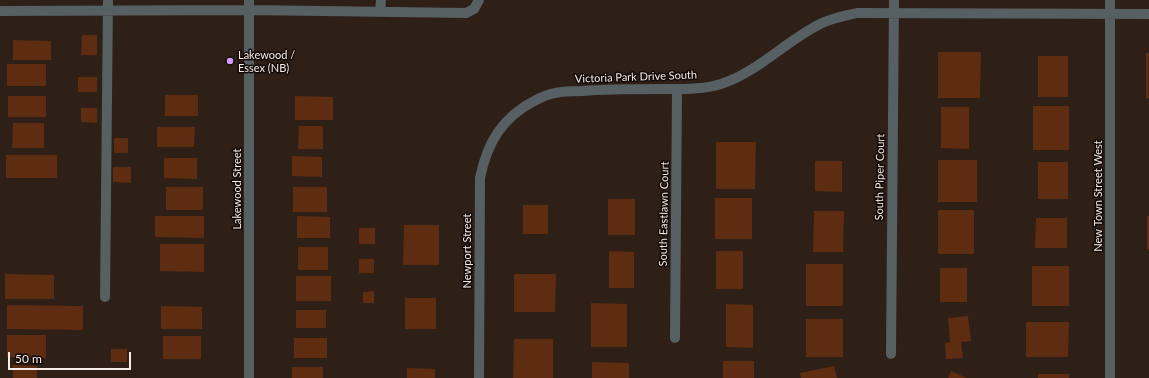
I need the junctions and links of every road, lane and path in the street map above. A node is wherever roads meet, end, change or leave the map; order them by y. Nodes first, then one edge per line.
1 (108, 0) edge
2 (380, 0) edge
3 (479, 0) edge
4 (894, 0) edge
5 (1110, 0) edge
6 (249, 5) edge
7 (108, 10) junction
8 (0, 11) edge
9 (380, 12) junction
10 (894, 13) junction
11 (1110, 14) junction
12 (1149, 14) edge
13 (677, 90) junction
14 (500, 128) joint
15 (105, 297) dead end
16 (675, 338) dead end
17 (891, 354) dead end
18 (249, 378) edge
19 (479, 378) edge
20 (1110, 378) edge

1 - 7 street
2 - 9 street
3 - 9 street
4 - 10 street, South Piper Court
5 - 11 street, New Town Street West
6 - 7 street
6 - 9 street
6 - 18 street, Lakewood Street
7 - 8 street
7 - 15 street
10 - 11 street, Victoria Park Drive South
10 - 13 street, Victoria Park Drive South
10 - 17 street, South Piper Court
11 - 12 street, Victoria Park Drive South
11 - 20 street, New Town Street West
13 - 14 street, Victoria Park Drive South
13 - 16 street, South Eastlawn Court
14 - 19 street, Newport Street

